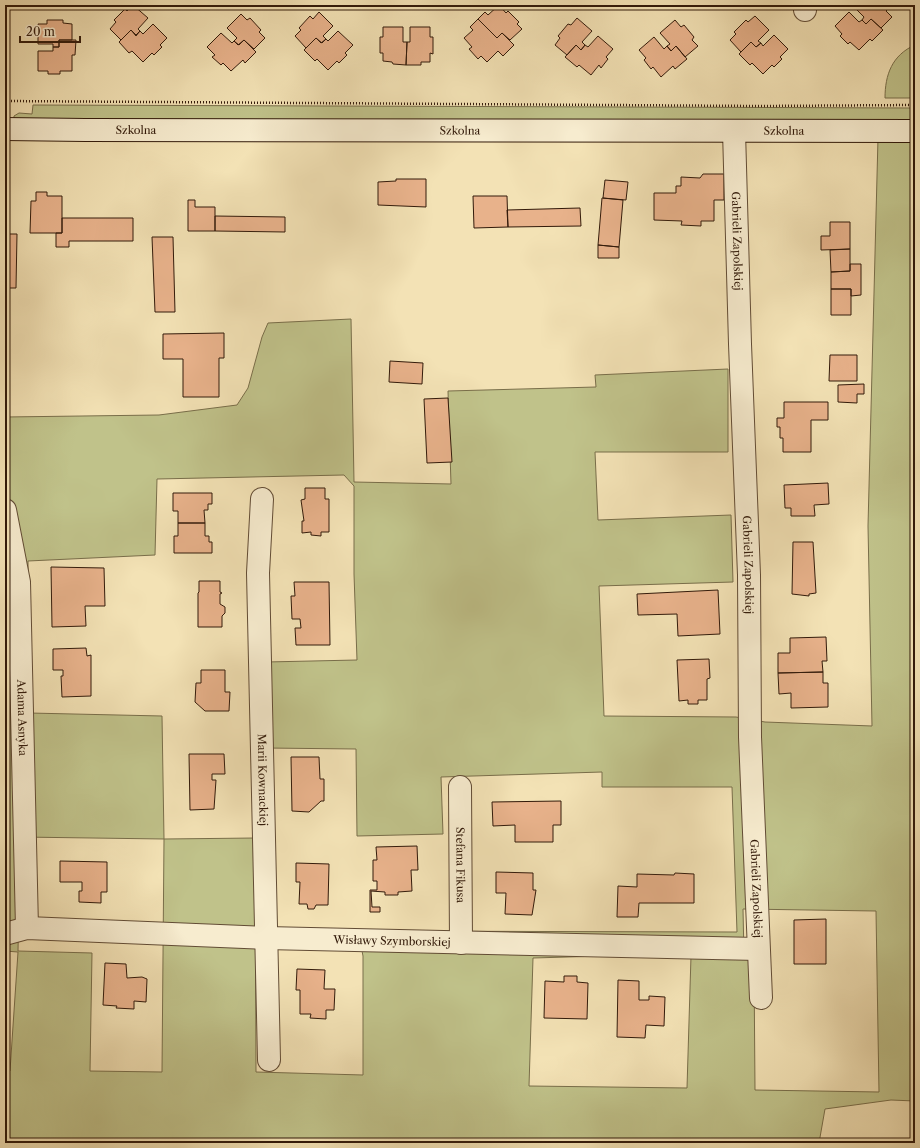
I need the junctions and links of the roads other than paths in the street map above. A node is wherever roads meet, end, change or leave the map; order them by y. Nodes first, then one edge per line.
1 (5, 129) edge
2 (915, 131) edge
3 (734, 132) junction
4 (262, 499) dead end
5 (5, 510) edge
6 (460, 787) dead end
7 (27, 928) junction
8 (5, 934) edge
9 (266, 938) junction
10 (461, 943) junction
11 (758, 949) junction
12 (761, 998) dead end
13 (269, 1060) dead end

1 - 3 street, Szkolna
2 - 3 street, Szkolna
3 - 11 street, Gabrieli Zapolskiej
4 - 9 street, Marii Kownackiej
5 - 7 street, Adama Asnyka
6 - 10 street, Stefana Fikusa
7 - 8 street, Wisławy Szymborskiej
7 - 9 street, Wisławy Szymborskiej
9 - 10 street, Wisławy Szymborskiej
9 - 13 street, Marii Kownackiej
10 - 11 street, Wisławy Szymborskiej
11 - 12 street, Gabrieli Zapolskiej

